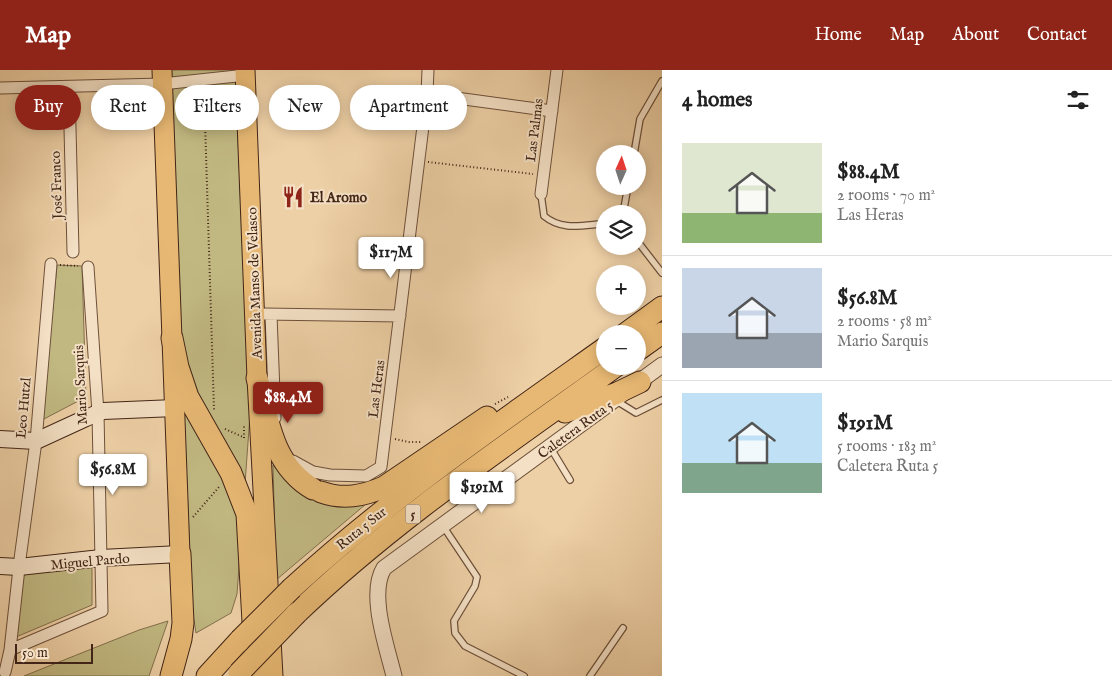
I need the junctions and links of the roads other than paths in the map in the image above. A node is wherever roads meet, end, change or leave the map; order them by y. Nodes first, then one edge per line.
1 (428, 70) edge
2 (557, 70) edge
3 (246, 73) edge
4 (162, 77) edge
5 (662, 81) edge
6 (427, 85) edge
7 (81, 86) edge
8 (0, 88) edge
9 (15, 88) edge
10 (467, 99) edge
11 (552, 111) junction
12 (69, 130) edge
13 (422, 130) edge
14 (636, 145) edge
15 (541, 194) joint
16 (596, 224) edge
17 (73, 252) dead end
18 (646, 252) edge
19 (51, 264) road end
20 (88, 266) road end
21 (662, 273) edge
22 (662, 308) edge
23 (263, 314) junction
24 (400, 316) junction
25 (638, 325) edge
26 (662, 332) edge
27 (172, 338) joint
28 (646, 344) edge
29 (596, 354) edge
30 (585, 362) junction
31 (662, 364) edge
32 (604, 375) edge
33 (257, 378) junction
34 (640, 382) junction
35 (615, 400) junction
36 (662, 400) edge
37 (184, 408) junction
38 (98, 413) junction
39 (537, 424) junction
40 (0, 439) edge
41 (36, 441) junction
42 (550, 447) junction
43 (570, 480) dead end
44 (441, 525) junction
45 (180, 554) junction
46 (101, 558) junction
47 (0, 566) edge
48 (18, 568) junction
49 (623, 628) dead end
50 (10, 650) junction
51 (5, 672) dead end
52 (244, 675) edge
53 (171, 676) edge
54 (207, 676) edge
55 (273, 676) edge
56 (394, 676) edge
57 (524, 676) edge
58 (590, 676) edge

1 - 6 street, Las Heras
2 - 11 street, Las Palmas
3 - 4 street
3 - 23 main road, Avenida Manso de Velasco
4 - 7 street
4 - 27 main road
5 - 14 lane
8 - 9 street
10 - 11 street
11 - 15 street, Las Palmas
12 - 17 street, José Franco
13 - 24 street, Las Heras
15 - 16 lane
18 - 21 lane
19 - 41 street, Leo Hutzl
20 - 38 street, Mario Sarquis
22 - 25 highway
23 - 24 street
23 - 24 street, Las Heras
23 - 33 main road, Avenida Manso de Velasco
26 - 28 highway
27 - 37 highway
29 - 30 highway, Ruta 5 Sur / 5
30 - 33 highway
30 - 54 highway, Ruta 5 Sur / 5, bridge
31 - 34 street, Caletera Ruta 5
32 - 39 highway, Ruta 5 Sur / 5
33 - 55 main road, Avenida Manso de Velasco
34 - 35 street, Caletera Ruta 5
34 - 39 highway
35 - 36 lane
35 - 42 street, Caletera Ruta 5
37 - 38 main road
37 - 45 main road
37 - 52 highway
38 - 41 main road
38 - 46 street, Mario Sarquis
39 - 52 highway, Ruta 5 Sur / 5, bridge
40 - 41 main road
41 - 48 street, Leo Hutzl
42 - 43 lane
42 - 44 street, Caletera Ruta 5
44 - 56 street, Caletera Ruta 5
44 - 57 lane
45 - 46 main road, Miguel Pardo
45 - 53 highway
46 - 48 main road, Miguel Pardo
46 - 50 street, Mario Sarquis
47 - 48 main road, Miguel Pardo
48 - 50 street, Leo Hutzl
49 - 58 lane
50 - 51 street, Leo Hutzl

